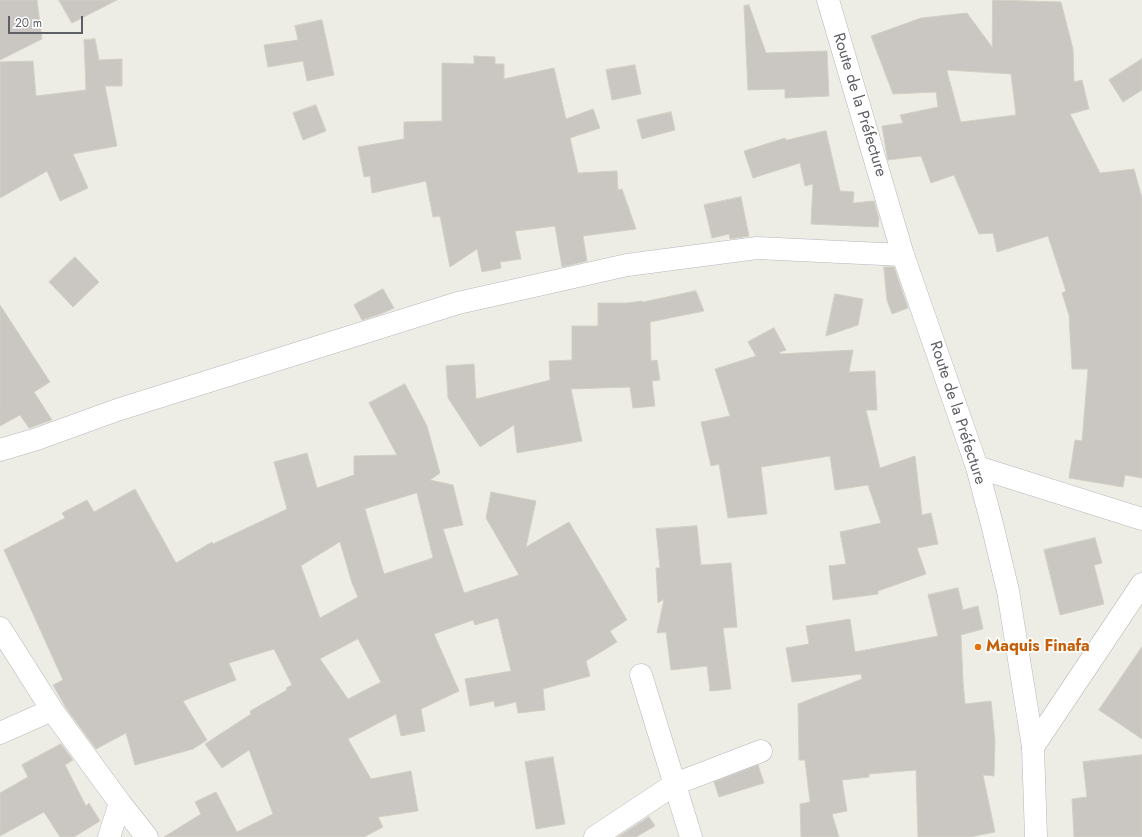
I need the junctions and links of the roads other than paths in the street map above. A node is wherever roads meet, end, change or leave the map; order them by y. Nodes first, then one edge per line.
1 (828, 0) edge
2 (904, 255) junction
3 (0, 450) edge
4 (976, 467) junction
5 (1142, 519) edge
6 (1142, 584) edge
7 (0, 628) edge
8 (641, 674) dead end
9 (52, 710) junction
10 (0, 733) edge
11 (1033, 748) junction
12 (761, 750) dead end
13 (675, 784) junction
14 (120, 803) junction
15 (109, 837) edge
16 (147, 837) edge
17 (594, 837) edge
18 (691, 837) edge
19 (1036, 837) edge

1 - 2 street, Route de la Préfecture
2 - 3 street
2 - 4 street, Route de la Préfecture
4 - 5 street
4 - 11 street, Route de la Préfecture
6 - 11 street
7 - 9 street
8 - 13 street
9 - 10 street
9 - 14 street
11 - 19 street, Route de la Préfecture
12 - 13 street
13 - 17 street
13 - 18 street
14 - 15 street
14 - 16 street

